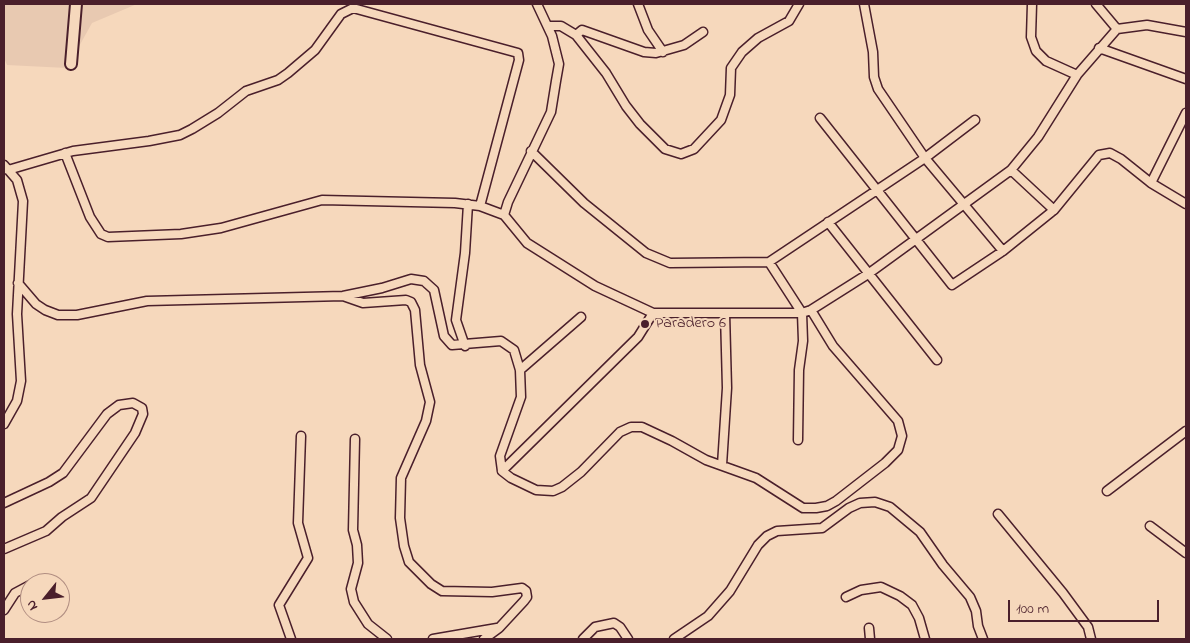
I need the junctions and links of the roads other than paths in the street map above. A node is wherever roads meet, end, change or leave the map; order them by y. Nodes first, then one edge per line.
1 (76, 4) edge
2 (537, 4) edge
3 (638, 4) edge
4 (799, 4) edge
5 (864, 4) edge
6 (1032, 4) edge
7 (1096, 4) edge
8 (548, 26) junction
9 (1116, 29) junction
10 (703, 32) dead end
11 (1186, 32) edge
12 (576, 35) junction
13 (1098, 48) junction
14 (663, 52) junction
15 (71, 64) dead end
16 (1077, 75) junction
17 (1186, 79) edge
18 (1186, 113) edge
19 (820, 118) dead end
20 (976, 120) dead end
21 (531, 151) junction
22 (66, 152) junction
23 (925, 158) junction
24 (6, 167) edge
25 (1011, 170) junction
26 (1151, 183) junction
27 (877, 189) junction
28 (468, 204) junction
29 (1186, 204) edge
30 (480, 206) junction
31 (964, 206) junction
32 (1054, 210) junction
33 (504, 215) junction
34 (828, 222) junction
35 (916, 240) junction
36 (1003, 251) junction
37 (769, 262) junction
38 (868, 274) junction
39 (18, 283) junction
40 (342, 296) junction
41 (811, 310) junction
42 (653, 313) junction
43 (725, 313) junction
44 (802, 313) junction
45 (581, 317) dead end
46 (465, 346) junction
47 (936, 360) dead end
48 (520, 370) junction
49 (4, 424) edge
50 (1186, 431) edge
51 (301, 436) dead end
52 (355, 439) dead end
53 (798, 440) dead end
54 (722, 466) junction
55 (502, 470) junction
56 (1107, 491) dead end
57 (4, 503) edge
58 (998, 514) dead end
59 (1150, 526) dead end
60 (4, 549) edge
61 (1186, 552) edge
62 (20, 591) edge
63 (846, 597) dead end
64 (4, 610) edge
65 (499, 628) junction
66 (869, 628) dead end
67 (291, 639) edge
68 (387, 639) edge
69 (432, 639) edge
70 (484, 639) edge
71 (583, 639) edge
72 (628, 639) edge
73 (674, 639) edge
74 (870, 639) edge
75 (925, 639) edge
76 (983, 639) edge
77 (1091, 639) edge

1 - 15 street
2 - 8 street
3 - 14 street
4 - 12 street
5 - 23 street
6 - 16 street
7 - 9 street
8 - 12 street
8 - 21 street
9 - 11 street
9 - 13 street
10 - 14 street
12 - 14 street
13 - 16 street
13 - 17 street
16 - 25 street
18 - 26 street
19 - 27 street
20 - 23 street
21 - 33 street
21 - 37 street
22 - 24 street
22 - 28 street
22 - 30 street
23 - 27 street
23 - 31 street
24 - 39 street
25 - 31 street
25 - 32 street
26 - 29 street
26 - 32 street
27 - 34 street
27 - 35 street
28 - 30 street
28 - 46 street
30 - 33 street
31 - 35 street
31 - 36 street
32 - 36 street
33 - 42 street
34 - 37 street
34 - 38 street
35 - 36 street
35 - 38 street
37 - 44 street
38 - 41 street
38 - 47 street
39 - 40 street
39 - 49 street
40 - 46 street
40 - 65 street
41 - 44 street
41 - 54 street
42 - 43 street
42 - 55 street
43 - 44 street
43 - 54 street
44 - 53 street
45 - 48 street
46 - 48 street
48 - 55 street
50 - 56 street
51 - 67 street
52 - 68 street
54 - 55 street
57 - 60 street
58 - 77 street
59 - 61 street
62 - 64 street
63 - 75 street
65 - 69 street
65 - 70 street
66 - 74 street
71 - 72 street
73 - 76 street

